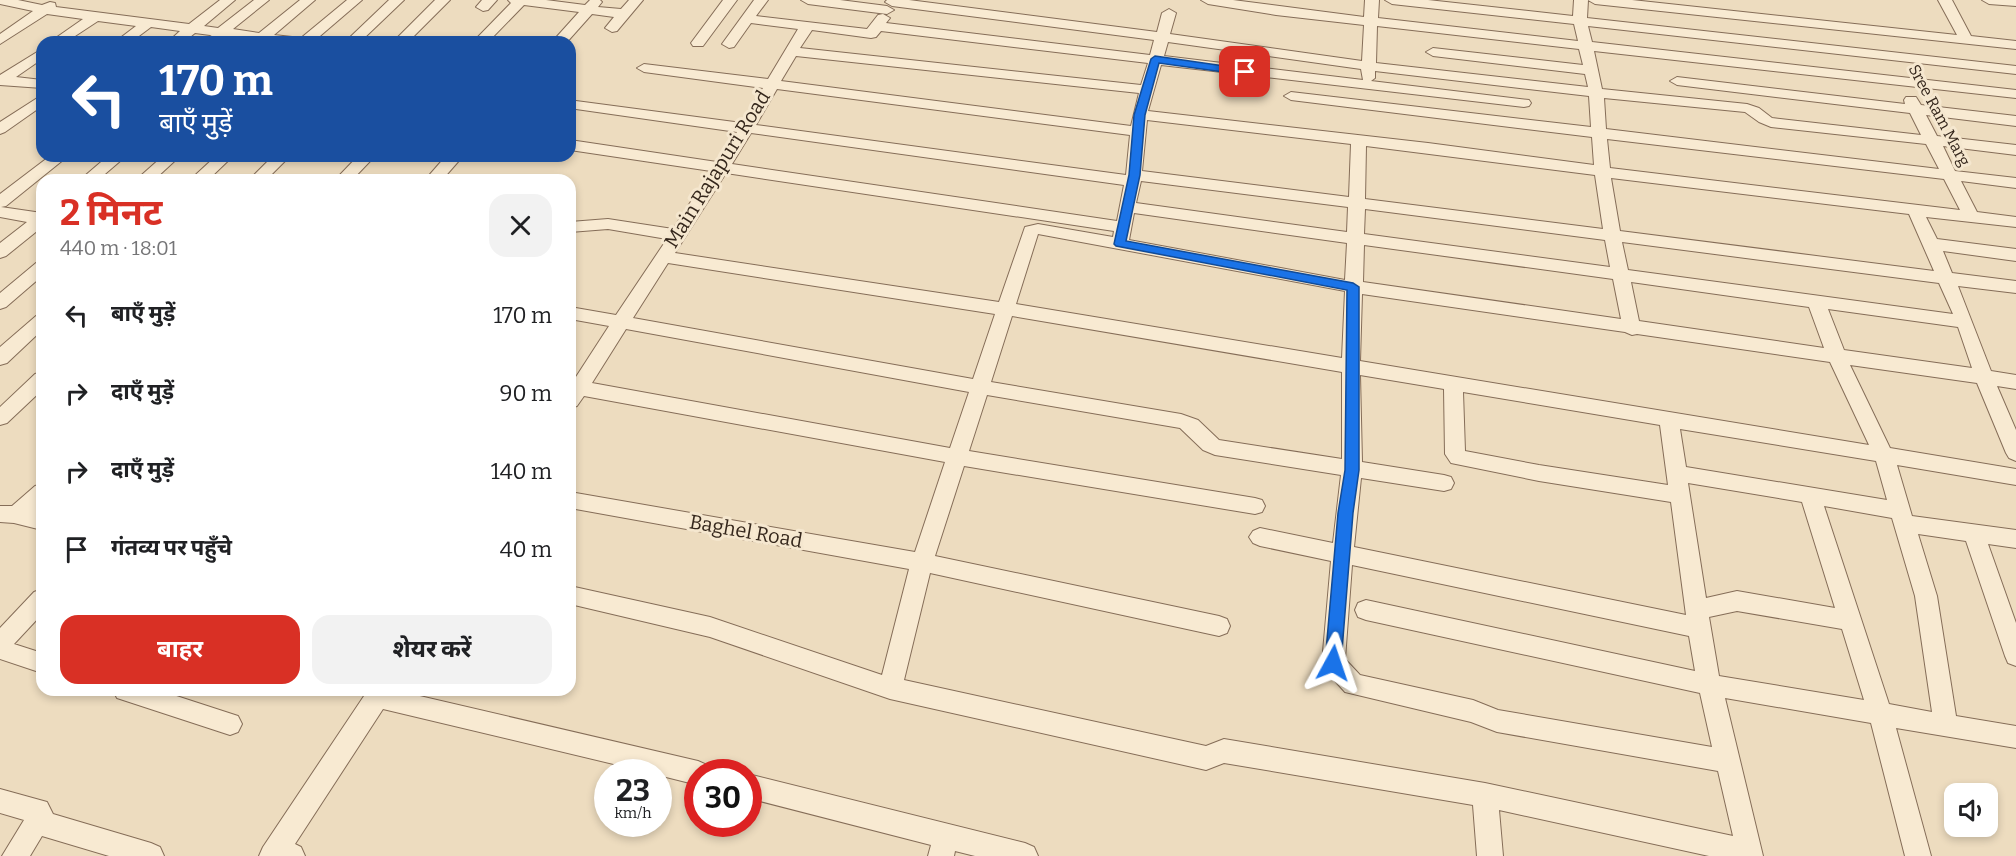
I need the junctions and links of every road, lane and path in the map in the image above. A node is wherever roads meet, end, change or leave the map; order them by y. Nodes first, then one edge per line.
1 (0, 0) edge
2 (59, 0) edge
3 (228, 0) edge
4 (262, 0) edge
5 (308, 0) edge
6 (355, 0) edge
7 (397, 0) edge
8 (443, 0) edge
9 (515, 0) edge
10 (520, 0) edge
11 (636, 0) edge
12 (730, 0) edge
13 (761, 0) edge
14 (808, 0) edge
15 (1208, 0) edge
16 (1372, 0) edge
17 (1392, 0) edge
18 (1581, 0) edge
19 (1594, 0) edge
20 (1945, 0) edge
21 (1989, 0) edge
22 (2016, 2) edge
23 (556, 3) edge
24 (17, 4) junction
25 (891, 4) edge
26 (592, 5) edge
27 (45, 10) junction
28 (1169, 13) dead end
29 (625, 14) junction
30 (0, 15) edge
31 (96, 16) junction
32 (747, 19) junction
33 (1580, 20) junction
34 (150, 22) junction
35 (1370, 22) junction
36 (807, 26) junction
37 (877, 26) junction
38 (194, 28) junction
39 (612, 28) dead end
40 (1877, 30) junction
41 (223, 31) junction
42 (1162, 35) junction
43 (66, 36) edge
44 (130, 36) edge
45 (183, 36) edge
46 (216, 36) edge
47 (246, 36) edge
48 (264, 36) edge
49 (310, 36) edge
50 (358, 36) edge
51 (406, 36) edge
52 (486, 36) edge
53 (564, 36) edge
54 (1966, 39) junction
55 (0, 40) edge
56 (698, 43) dead end
57 (729, 44) dead end
58 (2016, 45) edge
59 (1586, 46) junction
60 (791, 51) junction
61 (1433, 52) dead end
62 (36, 56) edge
63 (1889, 56) junction
64 (1155, 59) junction
65 (1367, 65) junction
66 (644, 68) dead end
67 (1591, 70) junction
68 (2016, 70) edge
69 (1, 80) edge
70 (1677, 81) dead end
71 (1901, 81) junction
72 (36, 83) edge
73 (771, 84) junction
74 (1368, 87) junction
75 (1147, 90) junction
76 (1596, 93) junction
77 (2016, 94) edge
78 (1291, 96) dead end
79 (36, 103) edge
80 (1524, 103) dead end
81 (576, 105) dead end
82 (1916, 109) junction
83 (2016, 121) edge
84 (1139, 123) junction
85 (747, 128) junction
86 (0, 129) edge
87 (1599, 133) junction
88 (1359, 140) junction
89 (1933, 140) junction
90 (576, 146) edge
91 (2016, 150) edge
92 (52, 162) edge
93 (110, 162) edge
94 (165, 162) edge
95 (218, 162) edge
96 (276, 162) edge
97 (361, 162) edge
98 (450, 162) edge
99 (719, 168) junction
100 (1602, 171) junction
101 (36, 174) edge
102 (37, 174) edge
103 (96, 174) edge
104 (151, 174) edge
105 (205, 174) edge
106 (263, 174) edge
107 (349, 174) edge
108 (438, 174) edge
109 (1952, 176) junction
110 (1134, 178) junction
111 (2016, 183) edge
112 (0, 202) edge
113 (1356, 202) junction
114 (1128, 207) junction
115 (1915, 210) junction
116 (0, 212) edge
117 (1971, 216) junction
118 (36, 217) edge
119 (2016, 222) edge
120 (36, 223) edge
121 (576, 227) edge
122 (677, 235) junction
123 (1122, 236) junction
124 (1612, 236) junction
125 (1354, 240) junction
126 (1930, 244) junction
127 (0, 252) edge
128 (2016, 255) edge
129 (663, 257) junction
130 (36, 272) edge
131 (1621, 276) junction
132 (1945, 278) junction
133 (1353, 287) junction
134 (2016, 287) edge
135 (1816, 302) junction
136 (0, 303) edge
137 (1006, 309) junction
138 (576, 314) edge
139 (621, 322) junction
140 (1965, 322) junction
141 (36, 325) edge
142 (1632, 328) junction
143 (1837, 357) junction
144 (0, 358) edge
145 (1351, 367) junction
146 (1984, 377) junction
147 (2016, 382) edge
148 (1454, 384) junction
149 (36, 385) edge
150 (981, 387) junction
151 (576, 388) edge
152 (576, 393) edge
153 (0, 418) edge
154 (1670, 420) junction
155 (2011, 431) edge
156 (2016, 453) edge
157 (1884, 456) junction
158 (957, 457) junction
159 (1352, 470) junction
160 (1677, 473) junction
161 (2016, 477) edge
162 (1444, 483) dead end
163 (1680, 495) junction
164 (1810, 496) junction
165 (36, 498) edge
166 (576, 501) edge
167 (1255, 506) dead end
168 (8, 514) edge
169 (1902, 517) junction
170 (36, 520) edge
171 (1974, 533) junction
172 (1260, 537) dead end
173 (2016, 539) edge
174 (1343, 555) junction
175 (922, 562) junction
176 (576, 596) edge
177 (36, 605) edge
178 (1366, 610) dead end
179 (1699, 619) junction
180 (1851, 621) junction
181 (1219, 626) dead end
182 (0, 643) edge
183 (0, 649) edge
184 (2016, 656) edge
185 (36, 661) edge
186 (1711, 685) junction
187 (890, 688) junction
188 (144, 696) edge
189 (377, 696) edge
190 (391, 696) edge
191 (1880, 714) junction
192 (230, 724) dead end
193 (1946, 725) junction
194 (2016, 737) edge
195 (1728, 761) junction
196 (684, 769) edge
197 (762, 790) edge
198 (1485, 795) junction
199 (0, 801) edge
200 (38, 822) junction
201 (943, 846) edge
202 (1750, 854) edge
203 (279, 855) edge
204 (15, 856) edge
205 (151, 856) edge
206 (1025, 856) edge
207 (1490, 856) edge
208 (1918, 856) edge

1 - 24 street
2 - 27 street
3 - 38 street
4 - 41 street
5 - 48 street
6 - 49 street
7 - 50 street
8 - 51 street
9 - 10 street
10 - 23 street
10 - 52 street
11 - 29 street
12 - 56 street
13 - 32 street
14 - 25 street
15 - 35 street
16 - 35 street
17 - 33 street
18 - 33 street
19 - 40 street
20 - 54 street
21 - 22 street
23 - 26 street
24 - 27 street
24 - 30 street
25 - 37 street
25 - 42 street
26 - 29 street
26 - 53 street
27 - 31 street
27 - 55 street
28 - 42 street
29 - 39 street
31 - 34 street
31 - 43 street
32 - 36 street
32 - 57 street
33 - 59 street
33 - 63 street
34 - 38 street
34 - 44 street
35 - 59 street
35 - 65 street
36 - 37 street
36 - 60 street, Main Rajapuri Road
37 - 64 street
38 - 41 street
38 - 45 street
40 - 54 street
40 - 63 street, Sree Ram Marg
41 - 46 street
41 - 47 street
42 - 64 street
42 - 65 street
54 - 58 street
59 - 67 street
59 - 71 street
60 - 73 street, Main Rajapuri Road
60 - 75 street
61 - 67 street
62 - 69 street
63 - 68 street
63 - 71 street, Sree Ram Marg
64 - 74 street
64 - 75 street
65 - 74 street
65 - 76 street
66 - 73 street
67 - 76 street
69 - 72 street
70 - 82 street
71 - 77 street
71 - 82 street, Sree Ram Marg
73 - 84 street
73 - 85 street, Main Rajapuri Road
74 - 80 street
75 - 84 street
76 - 87 street
76 - 89 street
78 - 87 street
79 - 86 street
81 - 85 street
82 - 83 street
82 - 89 street, Sree Ram Marg
84 - 88 street
84 - 110 street
85 - 99 street, Main Rajapuri Road
85 - 110 street
87 - 100 street
87 - 109 street
88 - 100 street
88 - 113 street
89 - 91 street
89 - 109 street, Sree Ram Marg
90 - 99 street
92 - 102 street
93 - 103 street
94 - 104 street
95 - 105 street
96 - 106 street
97 - 107 street
98 - 108 street
99 - 122 street, Main Rajapuri Road
99 - 123 street
100 - 115 street
100 - 124 street
101 - 112 street
109 - 111 street
109 - 117 street, Sree Ram Marg
110 - 113 street
110 - 114 street
113 - 124 street
113 - 125 street
114 - 123 street
114 - 125 street
115 - 117 street
115 - 126 street
116 - 118 street
117 - 119 street
120 - 127 street
121 - 122 street
122 - 129 street, Main Rajapuri Road
123 - 133 street
123 - 137 street
124 - 131 street
124 - 132 street
125 - 131 street
125 - 133 street
126 - 128 street
126 - 132 street
129 - 137 street
129 - 139 street, Main Rajapuri Road
130 - 136 street
131 - 135 street
131 - 142 street
132 - 134 street
132 - 140 street
133 - 142 street
133 - 145 street
135 - 140 street
135 - 143 street
137 - 145 street
137 - 150 street
138 - 139 street
139 - 150 street
139 - 151 street, Main Rajapuri Road
140 - 146 street
141 - 144 street
142 - 143 street
143 - 146 street
143 - 157 street
145 - 148 street
145 - 159 street
146 - 147 street
146 - 155 street
148 - 154 street
148 - 163 street
149 - 153 street
150 - 158 street
150 - 159 street
152 - 158 street
154 - 157 street
154 - 160 street
155 - 156 street
157 - 161 street
157 - 169 street
158 - 167 street
158 - 175 street
159 - 162 street
159 - 174 street
160 - 163 street
160 - 164 street
163 - 179 street
164 - 169 street
164 - 180 street
165 - 168 street
166 - 175 street, Baghel Road
168 - 170 street
169 - 171 street
169 - 193 street
171 - 173 street
171 - 184 street
172 - 174 street
174 - 179 street
174 - 195 street
175 - 181 street, Baghel Road
175 - 187 street
176 - 187 street
177 - 182 street
178 - 186 street
179 - 180 street
179 - 186 street
180 - 191 street
183 - 185 street
186 - 191 street
186 - 195 street
187 - 198 street
188 - 192 street
189 - 203 street
190 - 196 street
191 - 193 street
191 - 208 street
193 - 194 street
195 - 202 street
197 - 201 street
198 - 202 street
198 - 207 street
199 - 200 street
200 - 204 street
200 - 205 street
201 - 206 street

